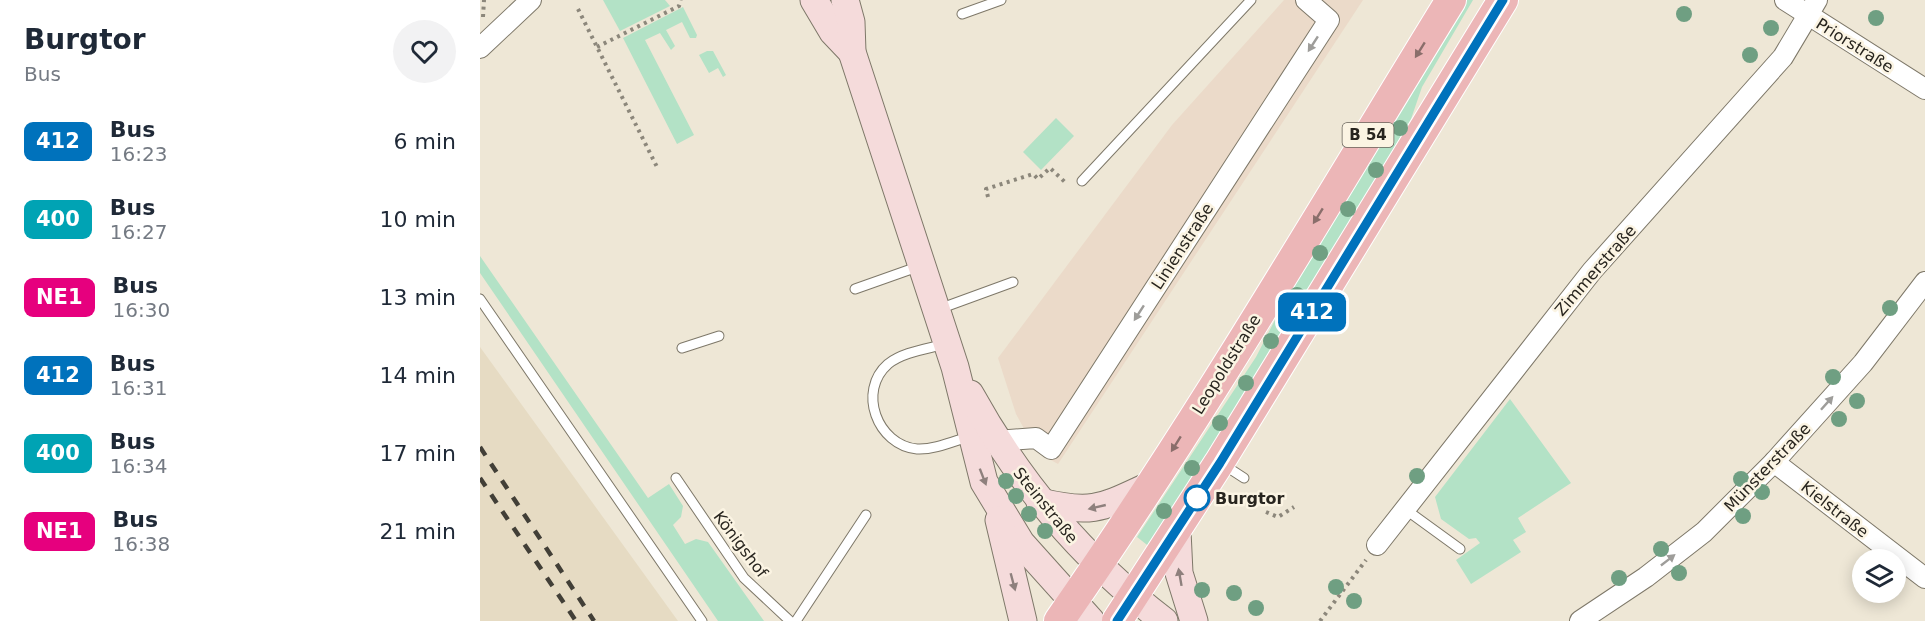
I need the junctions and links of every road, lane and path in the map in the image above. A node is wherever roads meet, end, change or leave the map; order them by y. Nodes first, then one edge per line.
1 (484, 0) edge
2 (531, 0) edge
3 (681, 0) edge
4 (814, 0) edge
5 (845, 0) edge
6 (1001, 0) edge
7 (1251, 0) edge
8 (1306, 0) edge
9 (1451, 0) edge
10 (1785, 0) edge
11 (1495, 6) edge
12 (1813, 8) edge
13 (578, 9) dead end
14 (962, 14) dead end
15 (483, 23) dead end
16 (597, 47) junction
17 (480, 48) edge
18 (852, 52) junction
19 (1925, 89) edge
20 (658, 170) dead end
21 (1082, 182) joint
22 (988, 197) dead end
23 (922, 265) junction
24 (1013, 282) dead end
25 (1925, 282) edge
26 (855, 289) dead end
27 (480, 299) edge
28 (937, 310) junction
29 (719, 336) dead end
30 (682, 348) dead end
31 (951, 355) junction
32 (984, 438) junction
33 (1774, 462) junction
34 (1220, 463) junction
35 (676, 478) dead end
36 (1244, 478) dead end
37 (1151, 485) junction
38 (1040, 502) junction
39 (995, 504) junction
40 (1294, 507) dead end
41 (1404, 509) junction
42 (1266, 512) dead end
43 (866, 515) dead end
44 (1177, 531) junction
45 (1377, 545) joint
46 (1460, 549) dead end
47 (1099, 566) junction
48 (1925, 578) edge
49 (1125, 609) edge
50 (1074, 614) edge
51 (702, 621) edge
52 (790, 621) edge
53 (796, 621) edge
54 (1023, 621) edge
55 (1164, 621) edge
56 (1194, 621) edge
57 (1320, 621) edge
58 (1580, 621) edge

1 - 15 path
2 - 17 street
3 - 16 path
4 - 18 main road, Steinstraße
5 - 18 main road, Steinstraße
6 - 14 lane
7 - 21 lane
8 -> 32 street, Linienstraße
9 -> 37 main road, Leopoldstraße / B 54
10 - 12 street, Priorstraße
11 - 34 main road, B 54
12 - 19 street, Priorstraße
12 - 41 street, Zimmerstraße
13 - 16 path
16 - 20 path
18 - 23 main road, Steinstraße
21 - 22 path
23 - 26 lane
23 - 28 main road, Steinstraße
24 - 28 lane
33 -> 25 street, Münsterstraße
27 - 51 lane
28 - 31 main road, Steinstraße
29 - 30 lane
31 - 32 main road, Steinstraße
31 - 32 lane
32 - 38 main road, Steinstraße
32 -> 39 main road, Steinstraße
33 - 48 street, Kielstraße
58 -> 33 street, Münsterstraße
34 - 36 lane
34 - 44 main road, B 54
35 - 52 lane, Königshof
37 -> 38 main road
37 - 47 main road, Leopoldstraße / B 54
38 - 47 main road, Steinstraße
39 - 50 main road, Steinstraße
39 -> 54 main road
40 - 42 path
41 - 45 street, Zimmerstraße
41 - 46 lane
43 - 53 lane
44 - 49 main road, B 54
56 -> 44 main road
45 - 57 path
47 - 49 main road, Steinstraße
47 - 50 main road, Leopoldstraße / B 54
49 - 55 main road, Steinstraße

